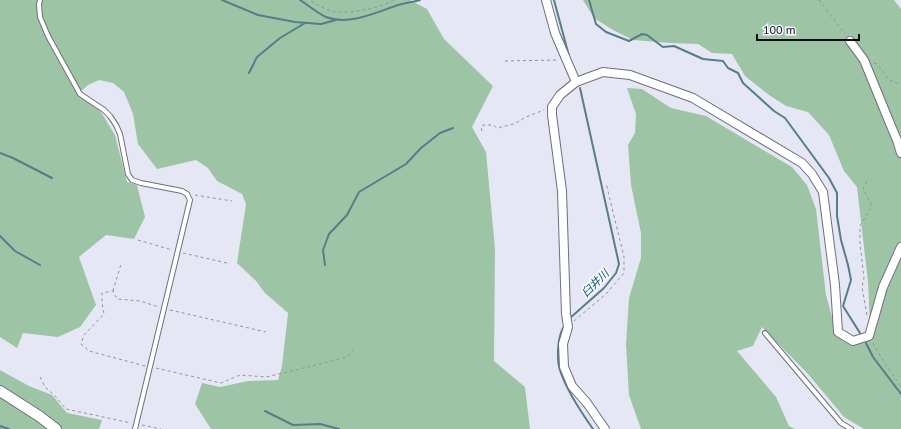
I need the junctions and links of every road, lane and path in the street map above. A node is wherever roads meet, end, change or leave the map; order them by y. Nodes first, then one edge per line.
1 (40, 0) edge
2 (394, 0) edge
3 (546, 0) edge
4 (819, 0) edge
5 (311, 1) dead end
6 (850, 41) joint
7 (567, 59) junction
8 (864, 60) junction
9 (505, 61) dead end
10 (576, 82) junction
11 (901, 85) edge
12 (552, 111) junction
13 (482, 131) dead end
14 (901, 153) edge
15 (868, 178) dead end
16 (606, 183) dead end
17 (190, 200) junction
18 (232, 201) dead end
19 (901, 247) edge
20 (121, 264) dead end
21 (113, 291) junction
22 (164, 309) junction
23 (867, 316) dead end
24 (568, 327) junction
25 (266, 332) dead end
26 (765, 333) dead end
27 (869, 336) junction
28 (354, 349) dead end
29 (150, 367) junction
30 (40, 377) dead end
31 (901, 387) edge
32 (0, 391) edge
33 (136, 424) junction
34 (0, 428) edge
35 (2, 429) edge
36 (56, 429) edge
37 (135, 429) edge
38 (160, 429) edge
39 (605, 429) edge
40 (851, 429) edge

1 - 17 lane
2 - 5 path
3 - 7 street
4 - 6 path
6 - 8 street
7 - 9 path
7 - 10 street
8 - 11 path
8 - 14 street
10 - 12 street
10 - 27 street
12 - 13 path
12 - 24 street
15 - 23 path
16 - 24 path
17 - 18 path
17 - 22 lane
19 - 27 street
20 - 21 path
21 - 22 path
21 - 29 path
22 - 25 path
22 - 29 lane
24 - 39 street
26 - 40 lane
27 - 31 path
28 - 29 path
29 - 33 lane
30 - 33 path
32 - 36 street
33 - 37 lane
33 - 38 path
34 - 35 path

